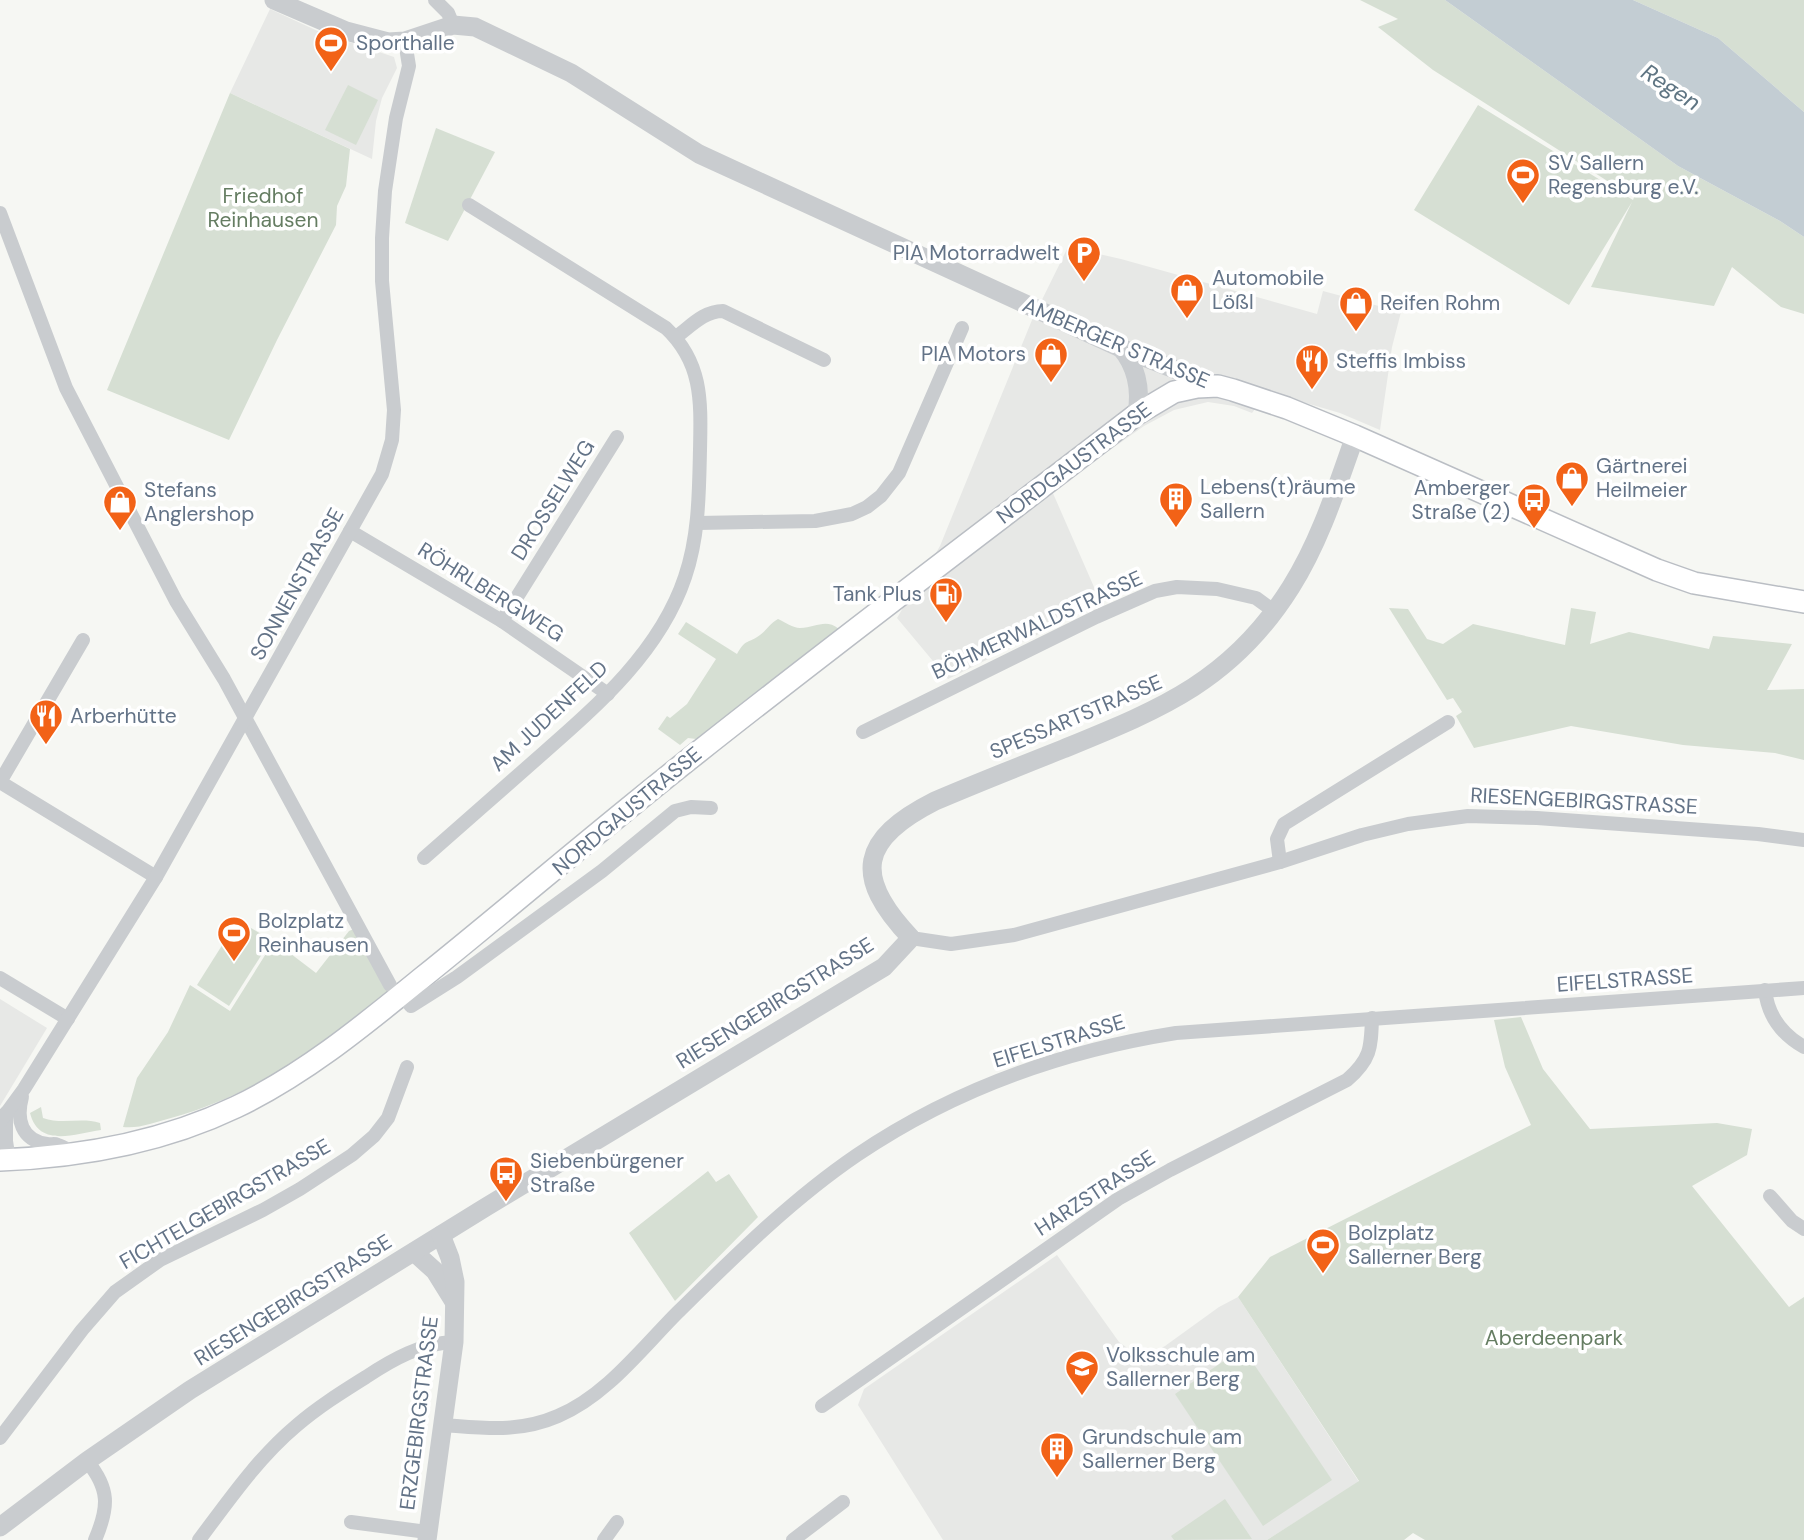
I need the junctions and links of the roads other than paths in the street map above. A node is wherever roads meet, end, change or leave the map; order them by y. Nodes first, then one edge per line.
1 (274, 0) edge
2 (435, 0) edge
3 (453, 25) junction
4 (405, 41) junction
5 (469, 205) dead end
6 (0, 213) edge
7 (962, 328) dead end
8 (676, 337) junction
9 (1121, 348) junction
10 (824, 360) dead end
11 (1218, 386) junction
12 (1137, 414) junction
13 (1355, 436) junction
14 (617, 437) dead end
15 (698, 523) junction
16 (349, 531) junction
17 (1804, 602) edge
18 (1274, 611) junction
19 (502, 621) junction
20 (83, 640) dead end
21 (608, 694) junction
22 (246, 718) junction
23 (1448, 722) dead end
24 (863, 732) dead end
25 (0, 782) edge
26 (711, 808) dead end
27 (1804, 840) edge
28 (424, 858) dead end
29 (1280, 862) junction
30 (156, 877) junction
31 (911, 938) junction
32 (0, 978) edge
33 (1804, 988) edge
34 (396, 990) junction
35 (1765, 990) junction
36 (1372, 1018) junction
37 (68, 1019) junction
38 (1804, 1046) edge
39 (408, 1067) dead end
40 (24, 1089) junction
41 (3, 1118) edge
42 (75, 1154) junction
43 (5, 1160) edge
44 (1770, 1196) dead end
45 (1804, 1229) edge
46 (441, 1235) junction
47 (414, 1252) junction
48 (453, 1300) junction
49 (454, 1342) junction
50 (822, 1406) dead end
51 (444, 1425) junction
52 (0, 1438) edge
53 (87, 1461) junction
54 (843, 1503) dead end
55 (351, 1522) dead end
56 (617, 1522) dead end
57 (0, 1527) edge
58 (427, 1536) edge
59 (95, 1540) edge
60 (199, 1540) edge
61 (604, 1540) edge
62 (793, 1540) edge

1 - 4 street
2 - 3 street
3 - 4 street
3 - 9 street, AMBERGER STRASSE
4 - 16 street, SONNENSTRASSE
5 - 8 street, AM JUDENFELD
6 - 22 street
7 - 15 street
8 - 10 street
8 - 15 street, AM JUDENFELD
9 - 11 street, AMBERGER STRASSE
9 - 12 street
11 - 12 main road, NORDGAUSTRASSE
11 - 13 main road, AMBERGER STRASSE
12 - 34 main road, NORDGAUSTRASSE
13 - 17 main road, AMBERGER STRASSE
13 - 18 street, SPESSARTSTRASSE
14 - 19 street, DROSSELWEG
15 - 21 street, AM JUDENFELD
16 - 19 street, RÖHRLBERGWEG
16 - 22 street, SONNENSTRASSE
18 - 24 street, BÖHMERWALDSTRASSE
18 - 31 street, SPESSARTSTRASSE
19 - 21 street, RÖHRLBERGWEG
20 - 25 street
21 - 28 street, AM JUDENFELD
22 - 30 street, SONNENSTRASSE
22 - 34 street
23 - 29 street
25 - 30 street
26 - 34 street
27 - 29 street, RIESENGEBIRGSTRASSE
29 - 31 street, RIESENGEBIRGSTRASSE
30 - 37 street, SONNENSTRASSE
31 - 46 street, RIESENGEBIRGSTRASSE
32 - 37 street
33 - 35 street, EIFELSTRASSE
34 - 42 main road, NORDGAUSTRASSE
35 - 36 street, EIFELSTRASSE
35 - 38 street
36 - 50 street, HARZSTRASSE
36 - 51 street, EIFELSTRASSE
37 - 40 street, SONNENSTRASSE
39 - 52 street, FICHTELGEBIRGSTRASSE
40 - 41 street, SONNENSTRASSE
40 - 42 street, SONNENSTRASSE
41 - 43 street, SONNENSTRASSE
42 - 43 main road, NORDGAUSTRASSE
44 - 45 street
46 - 47 street, RIESENGEBIRGSTRASSE
46 - 48 street, ERZGEBIRGSTRASSE
47 - 48 street, ERZGEBIRGSTRASSE
47 - 53 street, RIESENGEBIRGSTRASSE
48 - 49 street, ERZGEBIRGSTRASSE
49 - 51 street, ERZGEBIRGSTRASSE
49 - 60 street
51 - 58 street, ERZGEBIRGSTRASSE
53 - 57 street, RIESENGEBIRGSTRASSE
53 - 59 street
54 - 62 street
55 - 58 street, ERZGEBIRGSTRASSE
56 - 61 street

